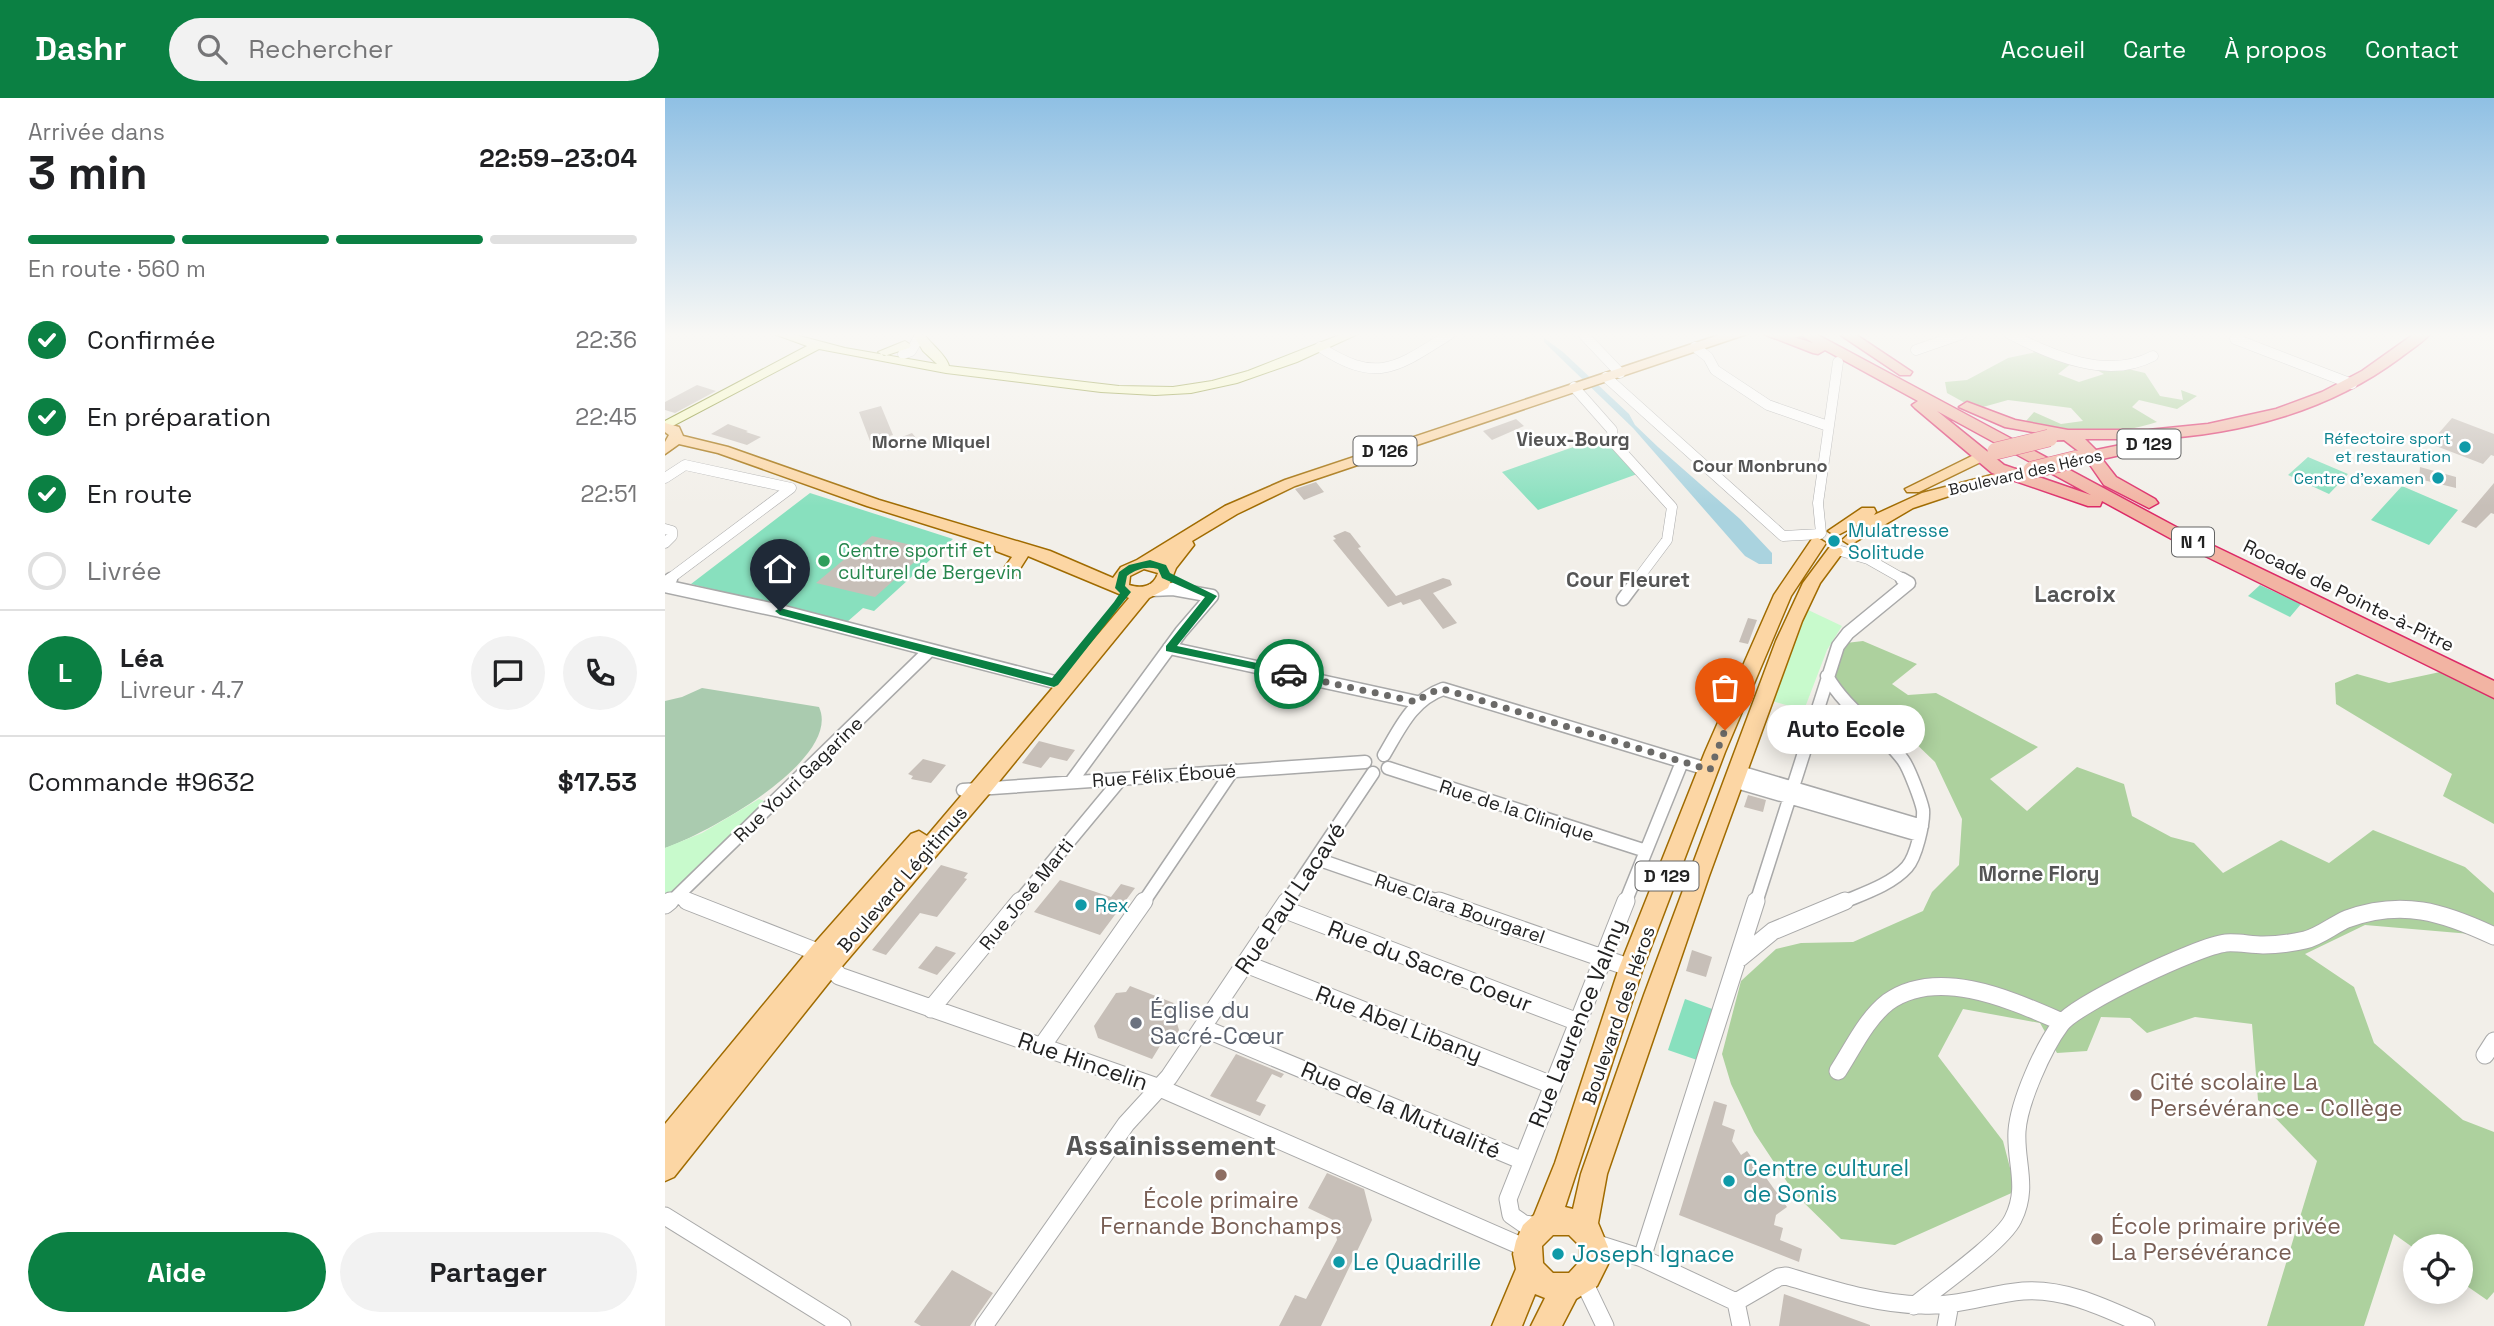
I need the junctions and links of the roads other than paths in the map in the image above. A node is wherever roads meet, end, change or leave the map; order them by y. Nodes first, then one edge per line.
1 (739, 391) edge
2 (740, 391) edge
3 (1562, 391) edge
4 (1582, 391) edge
5 (1625, 391) edge
6 (1748, 391) edge
7 (1833, 391) edge
8 (1915, 391) edge
9 (1921, 391) edge
10 (1921, 391) edge
11 (1925, 391) edge
12 (2337, 391) edge
13 (2356, 391) edge
14 (1828, 426) junction
15 (2057, 437) junction
16 (669, 438) edge
17 (1982, 457) junction
18 (2084, 457) junction
19 (2015, 474) junction
20 (2036, 476) junction
21 (665, 478) edge
22 (1985, 481) junction
23 (952, 528) junction
24 (665, 529) edge
25 (1195, 534) junction
26 (1828, 538) junction
27 (665, 543) edge
28 (1044, 555) junction
29 (2230, 556) junction
30 (1138, 566) junction
31 (1010, 571) dead end
32 (1166, 573) junction
33 (665, 584) edge
34 (1135, 591) junction
35 (1200, 593) junction
36 (1623, 599) dead end
37 (1169, 648) junction
38 (930, 650) junction
39 (1827, 677) junction
40 (2494, 680) edge
41 (1060, 684) junction
42 (2494, 690) edge
43 (1417, 702) junction
44 (1682, 762) junction
45 (1378, 765) junction
46 (1233, 770) junction
47 (1710, 770) junction
48 (1735, 776) junction
49 (1121, 779) junction
50 (1071, 782) junction
51 (972, 790) junction
52 (1791, 792) junction
53 (1921, 830) junction
54 (1646, 852) junction
55 (1317, 859) junction
56 (669, 903) edge
57 (1283, 909) junction
58 (2494, 936) edge
59 (825, 958) junction
60 (1603, 958) junction
61 (1739, 958) junction
62 (1246, 964) junction
63 (1631, 968) junction
64 (931, 1009) junction
65 (1578, 1022) junction
66 (2062, 1022) junction
67 (1203, 1028) junction
68 (1042, 1046) junction
69 (1838, 1071) dead end
70 (1552, 1084) junction
71 (1160, 1088) junction
72 (665, 1144) edge
73 (1523, 1161) junction
74 (665, 1168) edge
75 (665, 1216) edge
76 (1588, 1234) junction
77 (1536, 1242) junction
78 (1641, 1258) junction
79 (1574, 1284) junction
80 (1736, 1302) junction
81 (1950, 1304) junction
82 (1914, 1306) junction
83 (842, 1326) edge
84 (984, 1326) edge
85 (1507, 1326) edge
86 (1546, 1326) edge
87 (1605, 1326) edge
88 (1741, 1326) edge
89 (1947, 1326) edge
90 (2146, 1326) edge

1 - 16 main road
2 - 16 main road
3 - 25 main road, D 126
4 - 36 street
5 - 26 street
6 - 14 street
7 - 14 street
8 - 17 highway
9 - 29 highway, Rocade de Pointe-à-Pitre / N 1
10 - 29 highway, Rocade de Pointe-à-Pitre / N 1
11 - 15 highway
12 - 15 highway, Boulevard des Héros / D 129
13 - 18 highway, Boulevard des Héros / D 129
14 - 26 street
15 - 17 highway, Boulevard des Héros / D 129, bridge
15 - 18 highway
16 - 23 main road
17 - 19 highway
17 - 26 main road, Boulevard des Héros / D 129
18 - 20 highway, Boulevard des Héros / D 129, bridge
18 - 29 highway
19 - 20 highway
19 - 22 main road, Boulevard des Héros / D 129
20 - 22 highway
20 - 29 highway
21 - 33 street
22 - 26 main road, Boulevard des Héros / D 129
23 - 28 main road
23 - 31 main road
24 - 27 street
25 - 30 main road, D 126
25 - 32 main road, D 126
26 - 39 street
26 - 47 main road, Boulevard des Héros / D 129
26 - 48 main road, Boulevard des Héros / D 129
28 - 30 main road
28 - 34 main road
29 - 40 highway, Rocade de Pointe-à-Pitre / N 1
29 - 42 highway, Rocade de Pointe-à-Pitre / N 1
30 - 32 main road
30 - 34 main road
32 - 34 main road
32 - 35 street
33 - 38 street
34 - 35 street
34 - 41 main road, Boulevard Légitimus
35 - 37 street
37 - 43 street
37 - 50 street
38 - 41 street
38 - 56 street, Rue Youri Gagarine
39 - 52 street
39 - 53 street
41 - 51 main road, Boulevard Légitimus
43 - 44 street
43 - 45 street, Rue Paul Lacavé
44 - 47 street
44 - 54 street, Rue Laurence Valmy
45 - 46 street, Rue Félix Éboué
45 - 54 street, Rue de la Clinique
45 - 55 street, Rue Paul Lacavé
46 - 49 street, Rue Félix Éboué
46 - 68 street
47 - 63 main road, Boulevard des Héros / D 129
48 - 52 street
48 - 76 main road, Boulevard des Héros / D 129
49 - 50 street, Rue Félix Éboué
49 - 64 street, Rue José Marti
50 - 51 street, Rue Félix Éboué
51 - 59 main road, Boulevard Légitimus
52 - 53 street
52 - 61 street
53 - 61 street
54 - 60 street, Rue Laurence Valmy
55 - 57 street, Rue Paul Lacavé
55 - 60 street, Rue Clara Bourgarel
56 - 59 street, Rue Hincelin
57 - 62 street, Rue Paul Lacavé
57 - 65 street, Rue du Sacre Coeur
58 - 66 street
59 - 64 street, Rue Hincelin
59 - 72 main road, Boulevard Légitimus
59 - 74 main road, Boulevard Légitimus
60 - 63 street, Rue Clara Bourgarel
60 - 65 street, Rue Laurence Valmy
61 - 78 street
62 - 67 street, Rue Paul Lacavé
62 - 70 street, Rue Abel Libany
63 - 77 main road, Boulevard des Héros / D 129
64 - 68 street, Rue Hincelin
65 - 70 street, Rue Laurence Valmy
66 - 69 street
66 - 82 street
67 - 71 street, Rue Paul Lacavé
67 - 73 street, Rue de la Mutualité
68 - 71 street, Rue Hincelin
70 - 73 street, Rue Laurence Valmy
71 - 77 street, Rue Hincelin
71 - 84 street, Rue Paul Lacavé
73 - 77 street, Rue Laurence Valmy
75 - 83 street
76 - 77 main road
76 - 78 street
76 - 79 main road, D 129
77 - 79 main road
77 - 85 main road, D 129
78 - 80 street
79 - 86 main road, D 129
79 - 87 street
80 - 82 street
80 - 88 street
81 - 82 street
81 - 89 street
81 - 90 street

